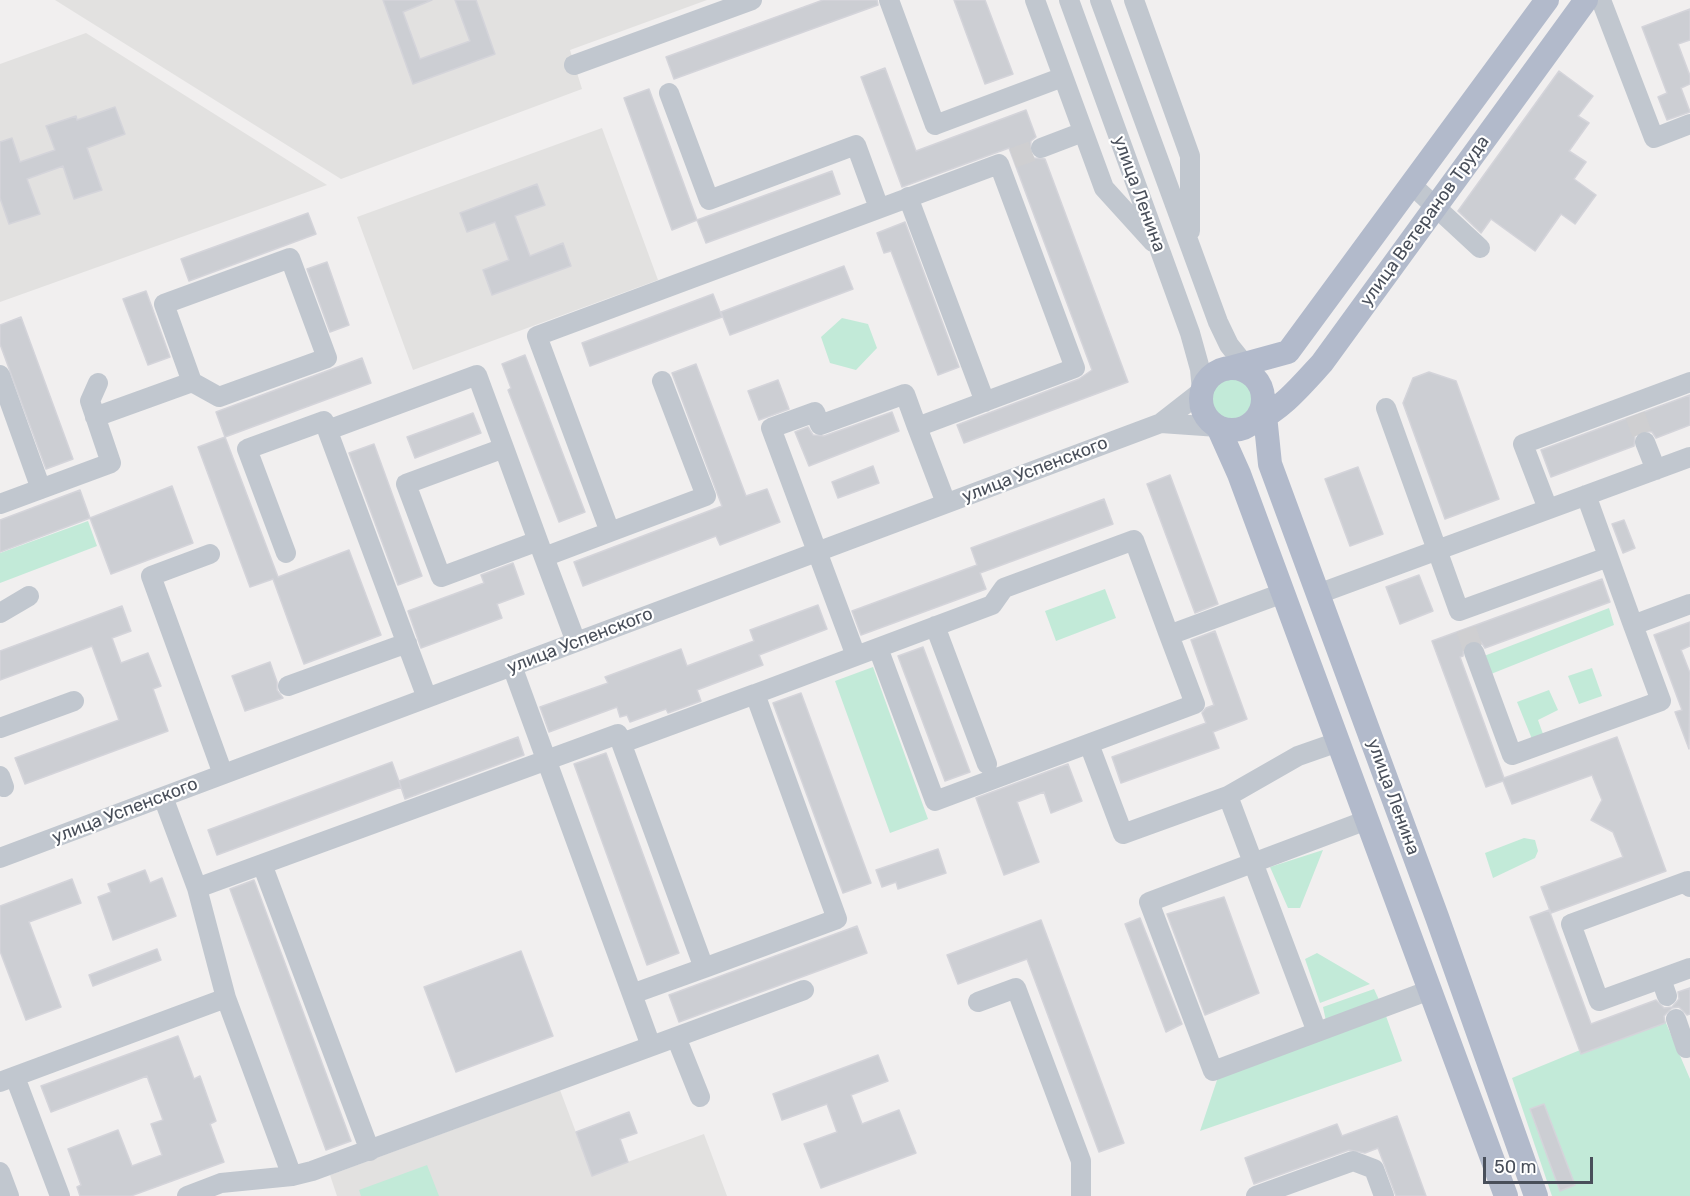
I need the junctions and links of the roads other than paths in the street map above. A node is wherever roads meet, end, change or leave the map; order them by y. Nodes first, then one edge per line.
1 (752, 0) edge
2 (888, 0) edge
3 (1035, 0) edge
4 (1068, 0) edge
5 (1100, 0) edge
6 (1134, 0) edge
7 (1547, 0) edge
8 (1586, 0) edge
9 (1601, 0) edge
10 (574, 65) dead end
11 (1063, 77) junction
12 (669, 93) dead end
13 (1690, 124) edge
14 (1083, 132) junction
15 (1041, 148) tunnel mouth
16 (1413, 186) junction
17 (908, 197) junction
18 (1434, 206) junction
19 (879, 208) junction
20 (1190, 243) junction
21 (1480, 248) dead end
22 (1159, 249) junction
23 (0, 375) edge
24 (662, 381) dead end
25 (192, 382) junction
26 (1690, 382) edge
27 (98, 383) dead end
28 (1202, 391) junction
29 (1250, 391) junction
30 (985, 402) junction
31 (1386, 408) dead end
32 (95, 417) junction
33 (1161, 423) junction
34 (917, 427) junction
35 (1218, 427) junction
36 (328, 430) junction
37 (1645, 442) tunnel mouth
38 (504, 448) junction
39 (1690, 457) edge
40 (1656, 470) junction
41 (42, 489) junction
42 (1586, 495) junction
43 (946, 503) junction
44 (0, 504) edge
45 (1548, 509) junction
46 (610, 532) junction
47 (541, 549) junction
48 (1437, 550) junction
49 (817, 552) junction
50 (285, 553) dead end
51 (210, 554) dead end
52 (1608, 556) junction
53 (1283, 593) junction
54 (1318, 594) junction
55 (0, 601) edge
56 (1690, 604) edge
57 (0, 613) edge
58 (1633, 625) junction
59 (935, 626) junction
60 (1169, 635) junction
61 (576, 642) junction
62 (407, 643) junction
63 (878, 648) junction
64 (1474, 652) tunnel mouth
65 (856, 656) junction
66 (512, 666) junction
67 (288, 686) dead end
68 (754, 694) junction
69 (427, 698) junction
70 (74, 702) dead end
71 (0, 728) edge
72 (1338, 742) junction
73 (622, 743) junction
74 (1089, 744) junction
75 (546, 760) junction
76 (987, 764) dead end
77 (223, 774) junction
78 (1228, 796) junction
79 (163, 797) junction
80 (1367, 820) junction
81 (0, 858) edge
82 (1253, 862) junction
83 (262, 864) junction
84 (1690, 887) edge
85 (197, 888) junction
86 (704, 968) junction
87 (1690, 968) edge
88 (804, 990) dead end
89 (1430, 990) junction
90 (632, 994) junction
91 (226, 998) junction
92 (978, 1002) dead end
93 (1676, 1019) dead end
94 (1317, 1032) junction
95 (676, 1037) junction
96 (651, 1046) junction
97 (1690, 1047) edge
98 (7, 1080) edge
99 (700, 1098) dead end
100 (370, 1150) junction
101 (0, 1172) edge
102 (292, 1176) junction
103 (223, 1190) edge
104 (9, 1196) edge
105 (60, 1196) edge
106 (187, 1196) edge
107 (1081, 1196) edge
108 (1256, 1196) edge
109 (1384, 1196) edge
110 (1506, 1196) edge
111 (1536, 1196) edge

1 - 10 street
2 - 11 street
3 - 11 street
4 - 22 street, улица Ленина
5 - 20 street, улица Ленина
6 - 20 street
7 - 16 main road, улица Ветеранов Труда
8 - 18 main road, улица Ветеранов Труда
9 - 13 street
11 - 14 street
12 - 19 street
14 - 15 street
14 - 22 street
16 - 18 street
16 - 29 main road, улица Ветеранов Труда
17 - 19 street
17 - 30 street
17 - 30 street
18 - 21 street
18 - 29 main road, улица Ветеранов Труда
19 - 46 street
20 - 29 street, улица Ленина
22 - 28 street, улица Ленина
23 - 41 street
24 - 46 street
25 - 25 street
25 - 32 street
26 - 45 street
27 - 32 street
28 - 29 main road
28 - 33 street
28 - 35 main road, улица Ленина
29 - 35 main road
29 - 54 main road, улица Ленина
30 - 34 street
31 - 48 street
32 - 41 street
33 - 35 street
33 - 43 street, улица Успенского
34 - 43 street
34 - 49 street
35 - 53 main road, улица Ленина
36 - 38 street
36 - 50 street
36 - 62 street
37 - 40 street
38 - 47 street
38 - 47 street
39 - 40 street
40 - 42 street
41 - 44 street
42 - 45 street
42 - 52 street
43 - 49 street, улица Успенского
45 - 48 street
46 - 47 street
47 - 61 street
48 - 52 street
48 - 54 street
49 - 61 street, улица Успенского
49 - 65 street
51 - 77 street
52 - 58 street
53 - 60 street
53 - 72 main road, улица Ленина
54 - 111 main road, улица Ленина
55 - 57 street
56 - 58 street
58 - 64 street
59 - 60 street
59 - 63 street
59 - 76 street
60 - 74 street
61 - 66 street, улица Успенского
62 - 67 street
62 - 69 street
63 - 65 street
63 - 74 street
65 - 68 street
66 - 69 street, улица Успенского
66 - 75 street
68 - 73 street
68 - 86 street
69 - 77 street, улица Успенского
70 - 71 street
72 - 78 street
72 - 80 main road, улица Ленина
73 - 75 street
73 - 86 street
74 - 78 street
75 - 83 street
75 - 90 street
77 - 79 street, улица Успенского
78 - 82 street
79 - 81 street, улица Успенского
79 - 85 street
80 - 82 street
80 - 89 main road, улица Ленина
82 - 94 street
82 - 94 street
83 - 85 street
83 - 100 street
84 - 87 street
85 - 91 street
86 - 90 street
88 - 95 street
89 - 94 street
89 - 110 main road, улица Ленина
90 - 96 street
91 - 98 street
91 - 102 street
92 - 107 street
93 - 97 street
95 - 96 street
95 - 99 street
96 - 100 street
98 - 105 street
100 - 102 street
101 - 104 street
102 - 103 street
103 - 106 street
108 - 109 street

